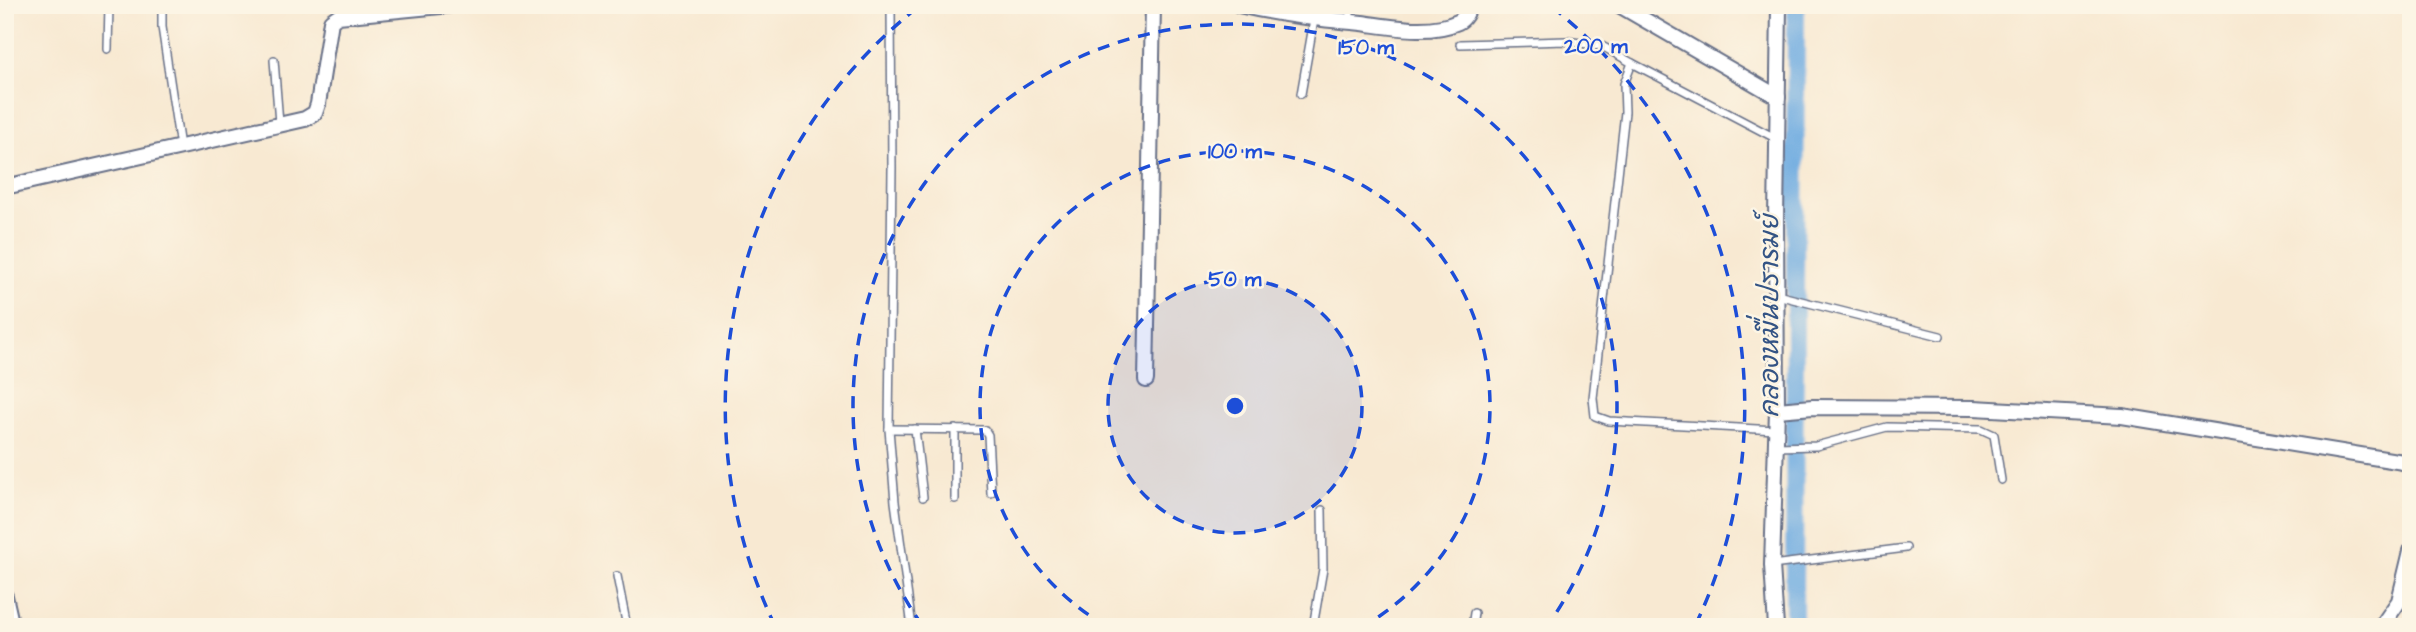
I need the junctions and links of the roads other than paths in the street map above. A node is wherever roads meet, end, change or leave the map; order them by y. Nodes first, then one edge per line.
1 (109, 5) edge
2 (162, 5) edge
3 (451, 5) edge
4 (891, 5) edge
5 (1153, 5) edge
6 (1239, 5) edge
7 (1351, 5) edge
8 (1470, 5) edge
9 (1619, 5) edge
10 (1779, 5) edge
11 (1314, 20) junction
12 (1349, 22) junction
13 (1460, 44) dead end
14 (108, 49) dead end
15 (274, 60) dead end
16 (1632, 63) junction
17 (1301, 94) dead end
18 (1778, 97) junction
19 (279, 123) junction
20 (1777, 140) junction
21 (180, 147) junction
22 (5, 187) edge
23 (1776, 295) junction
24 (1940, 335) dead end
25 (1146, 380) dead end
26 (1777, 410) junction
27 (889, 429) junction
28 (915, 429) junction
29 (955, 429) junction
30 (1776, 430) junction
31 (1775, 447) junction
32 (2411, 466) edge
33 (2001, 480) dead end
34 (991, 493) dead end
35 (923, 497) dead end
36 (955, 499) dead end
37 (1322, 510) dead end
38 (1906, 548) dead end
39 (2411, 551) edge
40 (1772, 565) junction
41 (617, 576) dead end
42 (5, 596) edge
43 (1474, 613) dead end
44 (12, 627) edge
45 (627, 627) edge
46 (912, 627) edge
47 (1313, 627) edge
48 (1472, 627) edge
49 (1776, 627) edge
50 (2381, 627) edge

1 - 14 lane
2 - 21 lane
3 - 19 street
4 - 27 lane
5 - 25 street
6 - 11 street
7 - 12 lane
8 - 12 street
9 - 18 street
10 - 18 street
11 - 12 street
11 - 17 lane
13 - 16 lane
15 - 19 lane
16 - 20 lane
16 - 30 lane
18 - 20 street
19 - 21 street
20 - 23 street
21 - 22 street
23 - 24 lane
23 - 26 street
26 - 30 street
26 - 32 street
27 - 28 lane
27 - 46 lane
28 - 29 lane
28 - 35 lane
29 - 34 lane
29 - 36 lane
30 - 31 street
31 - 33 lane
31 - 40 street
37 - 47 lane
38 - 40 lane
39 - 50 street
40 - 49 street
41 - 45 lane
42 - 44 street
43 - 48 lane

